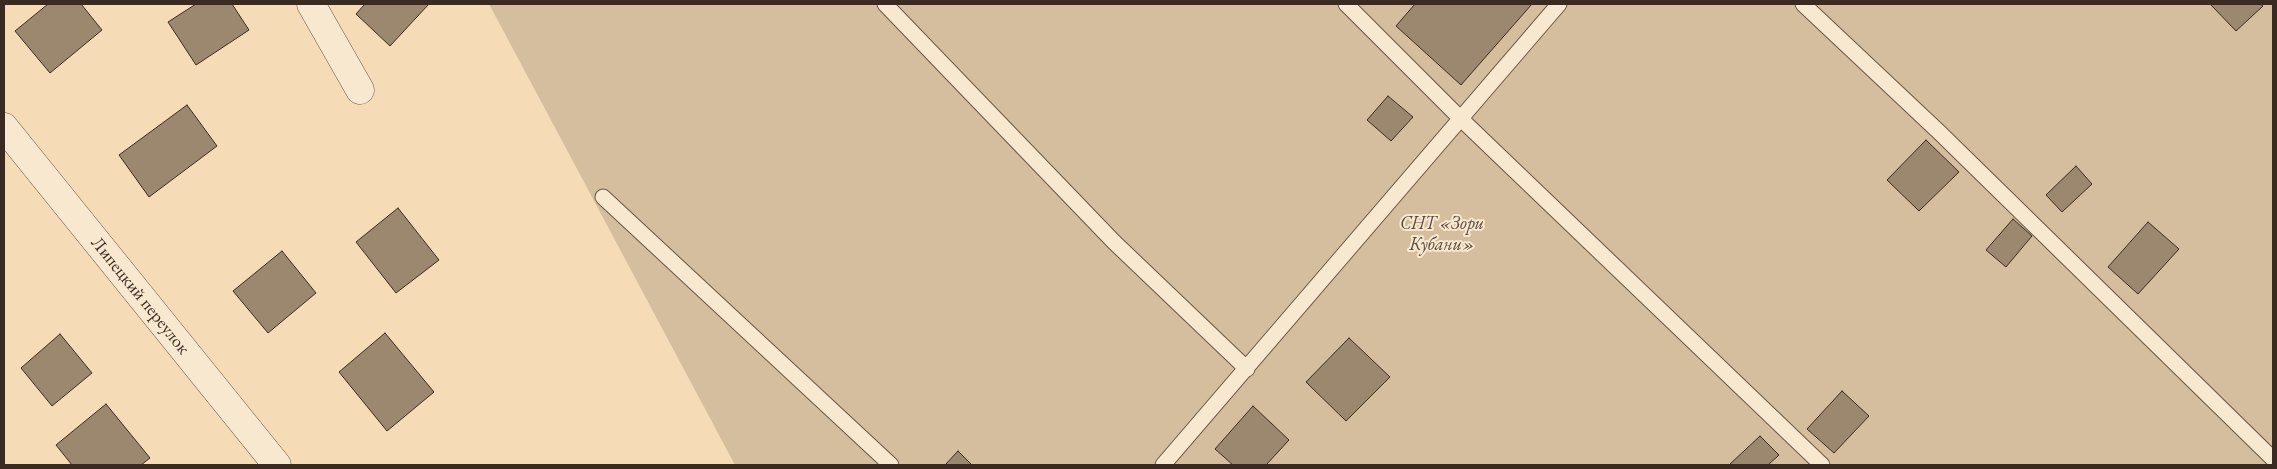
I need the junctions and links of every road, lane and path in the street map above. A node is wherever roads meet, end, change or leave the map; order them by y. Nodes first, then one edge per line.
1 (311, 4) edge
2 (885, 4) edge
3 (1346, 4) edge
4 (1559, 4) edge
5 (1804, 4) edge
6 (360, 90) dead end
7 (1461, 119) junction
8 (4, 128) edge
9 (603, 197) dead end
10 (1247, 369) junction
11 (2273, 460) edge
12 (277, 465) edge
13 (891, 465) edge
14 (1162, 465) edge
15 (1822, 465) edge

1 - 6 street
2 - 10 lane
3 - 7 lane
4 - 7 lane
5 - 11 lane
7 - 10 lane
7 - 15 lane
8 - 12 street, Липецкий переулок
9 - 13 lane
10 - 14 lane

